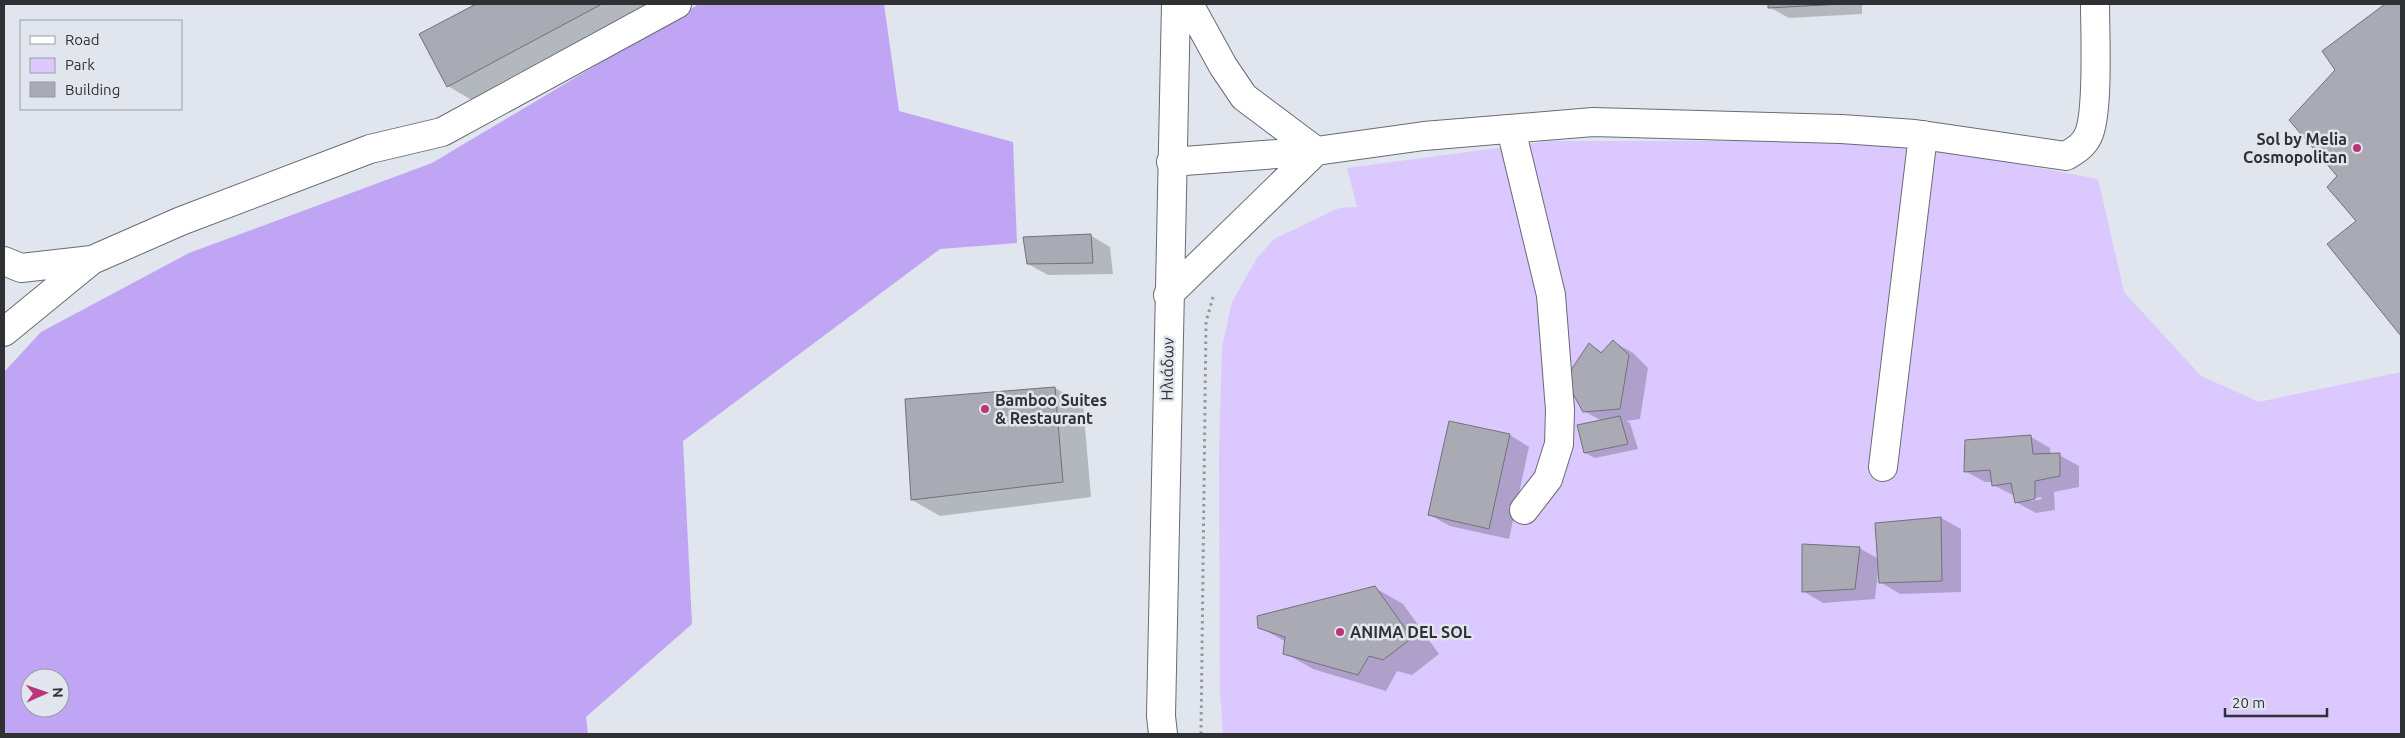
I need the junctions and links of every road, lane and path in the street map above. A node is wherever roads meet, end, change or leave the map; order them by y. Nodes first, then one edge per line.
1 (677, 4) edge
2 (1176, 4) edge
3 (1189, 4) edge
4 (2095, 4) edge
5 (1511, 129) junction
6 (1923, 136) junction
7 (1316, 151) junction
8 (1171, 162) junction
9 (92, 260) junction
10 (4, 261) edge
11 (1214, 294) dead end
12 (1168, 295) junction
13 (4, 332) edge
14 (1883, 466) dead end
15 (1524, 510) dead end
16 (1163, 734) edge
17 (1201, 734) edge

1 - 9 street
2 - 8 street, Ηλιάδων
3 - 7 street
4 - 6 street
5 - 6 street
5 - 7 street
5 - 15 street
6 - 14 street
7 - 8 street
7 - 12 street
8 - 12 street, Ηλιάδων
9 - 10 street
9 - 13 street
11 - 17 path
12 - 16 street, Ηλιάδων

